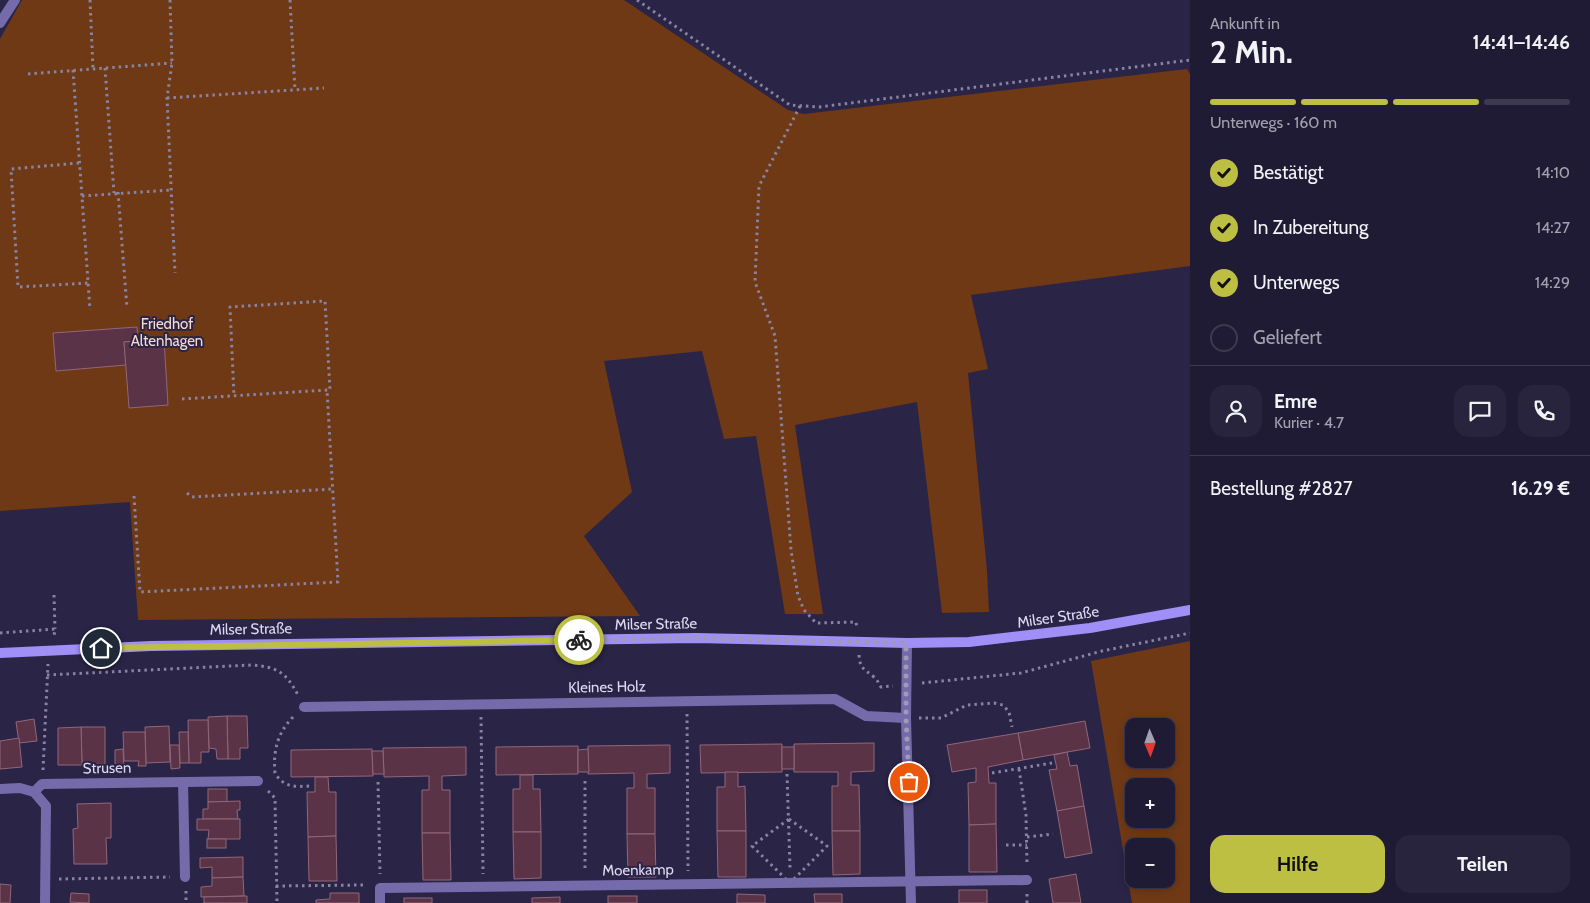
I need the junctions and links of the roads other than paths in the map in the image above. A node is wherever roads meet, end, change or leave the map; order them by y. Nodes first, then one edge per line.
1 (15, 0) edge
2 (0, 23) edge
3 (1190, 610) edge
4 (906, 643) junction
5 (0, 653) edge
6 (304, 707) road end
7 (906, 718) junction
8 (258, 781) road end
9 (183, 782) junction
10 (0, 789) edge
11 (34, 792) junction
12 (186, 877) road end
13 (1027, 880) road end
14 (911, 882) junction
15 (45, 903) edge
16 (380, 903) edge
17 (911, 903) edge

1 - 2 street
3 - 4 main road, Milser Straße
4 - 5 main road, Milser Straße
4 - 7 street
6 - 7 street, Kleines Holz
7 - 14 street
8 - 9 street, Strusen
9 - 11 street, Strusen
9 - 12 street
10 - 11 street
11 - 15 street
13 - 14 street, Moenkamp
14 - 16 street, Moenkamp
14 - 17 street

